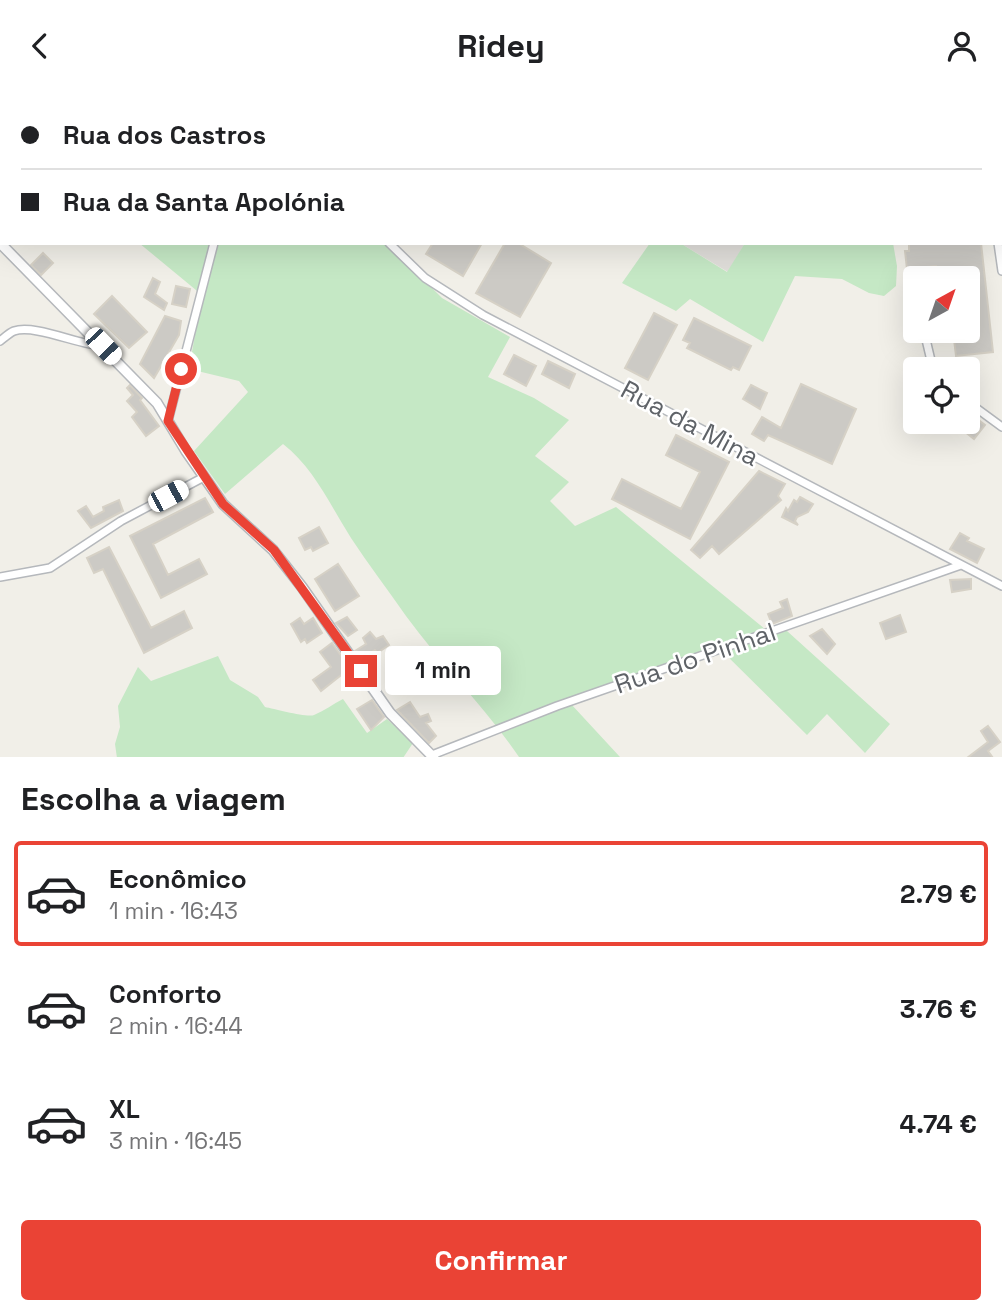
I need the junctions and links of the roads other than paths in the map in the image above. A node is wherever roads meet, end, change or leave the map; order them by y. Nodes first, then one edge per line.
1 (2, 245) edge
2 (213, 245) edge
3 (391, 245) edge
4 (998, 245) edge
5 (1002, 271) edge
6 (0, 341) edge
7 (103, 346) junction
8 (980, 410) edge
9 (168, 421) junction
10 (1002, 426) edge
11 (204, 477) junction
12 (961, 565) junction
13 (0, 577) edge
14 (1002, 586) edge
15 (433, 757) edge

1 - 7 street
2 - 9 street
3 - 12 street, Rua da Mina
4 - 5 street
6 - 7 street
7 - 9 street
8 - 10 street
9 - 11 street
11 - 13 street
11 - 15 street
12 - 14 street, Rua da Mina
12 - 15 street, Rua do Pinhal

